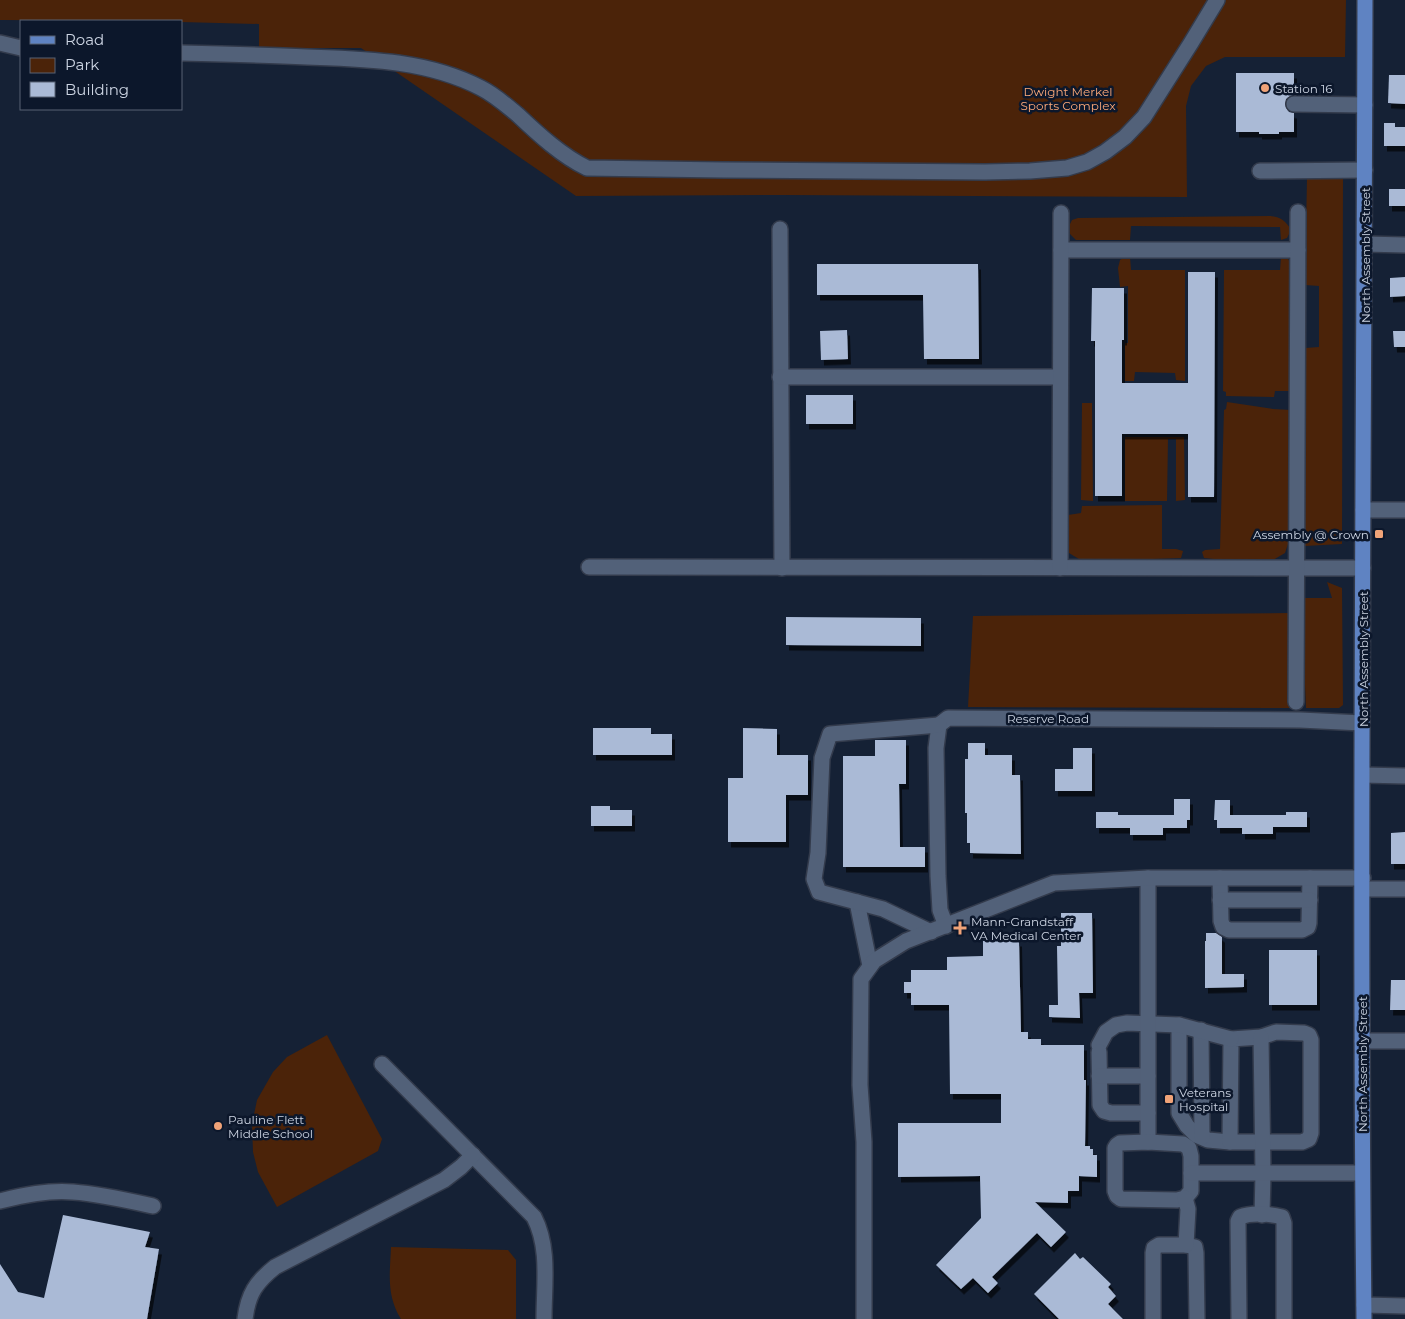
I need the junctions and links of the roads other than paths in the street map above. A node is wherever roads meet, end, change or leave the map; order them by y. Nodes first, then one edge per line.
1 (1217, 0) edge
2 (1365, 0) edge
3 (0, 43) edge
4 (20, 48) edge
5 (182, 53) edge
6 (1294, 104) dead end
7 (1365, 105) junction
8 (1365, 170) junction
9 (1260, 171) dead end
10 (1298, 212) dead end
11 (1060, 213) dead end
12 (780, 229) dead end
13 (1365, 244) junction
14 (1405, 245) edge
15 (1060, 250) junction
16 (1298, 250) junction
17 (780, 377) junction
18 (1060, 377) junction
19 (1362, 510) junction
20 (1405, 510) edge
21 (589, 567) dead end
22 (782, 568) junction
23 (1060, 568) junction
24 (1363, 568) junction
25 (1297, 569) junction
26 (1296, 702) dead end
27 (1362, 723) junction
28 (939, 725) junction
29 (1362, 776) junction
30 (1405, 776) edge
31 (1148, 878) junction
32 (1220, 878) junction
33 (1310, 878) junction
34 (1363, 884) junction
35 (1405, 888) edge
36 (1220, 900) junction
37 (1310, 900) junction
38 (857, 902) junction
39 (946, 926) junction
40 (930, 932) junction
41 (870, 966) junction
42 (1148, 1024) junction
43 (1179, 1025) junction
44 (1201, 1030) junction
45 (1261, 1037) junction
46 (1231, 1039) junction
47 (1362, 1041) junction
48 (1405, 1041) edge
49 (382, 1064) dead end
50 (1099, 1076) junction
51 (1148, 1076) junction
52 (1148, 1114) junction
53 (1202, 1137) junction
54 (1148, 1142) junction
55 (1230, 1142) junction
56 (1262, 1142) junction
57 (473, 1155) junction
58 (1191, 1173) junction
59 (1263, 1174) junction
60 (1362, 1174) junction
61 (1185, 1198) junction
62 (0, 1201) edge
63 (153, 1206) dead end
64 (1262, 1214) junction
65 (1186, 1245) junction
66 (1405, 1306) edge
67 (1364, 1312) edge
68 (245, 1319) edge
69 (544, 1319) edge
70 (864, 1319) edge
71 (1153, 1319) edge
72 (1197, 1319) edge
73 (1239, 1319) edge
74 (1284, 1319) edge

1 - 5 street
2 - 7 main road, North Assembly Street
3 - 4 street
6 - 7 street
7 - 8 main road, North Assembly Street
8 - 9 street
8 - 13 main road, North Assembly Street
10 - 16 street
11 - 15 street
12 - 17 street
13 - 14 street
13 - 19 main road, North Assembly Street
15 - 16 street
15 - 18 street
16 - 25 street
17 - 18 street
17 - 22 street
18 - 23 street
19 - 20 street
19 - 24 main road, North Assembly Street
21 - 22 street
22 - 23 street
23 - 25 street
24 - 25 street
24 - 27 main road, North Assembly Street
25 - 26 street
27 - 28 street, Reserve Road
27 - 29 main road, North Assembly Street
28 - 38 street, Reserve Road
28 - 39 street
29 - 30 street
29 - 34 main road, North Assembly Street
31 - 32 street
31 - 39 street
31 - 42 street
32 - 33 street
32 - 36 street
33 - 34 street
33 - 37 street
34 - 35 street
34 - 47 main road, North Assembly Street
36 - 37 street
36 - 37 street
38 - 40 street
38 - 41 street
39 - 40 street
40 - 41 street
41 - 70 street
42 - 43 street
42 - 50 street
42 - 51 street
43 - 44 street
43 - 53 street
44 - 46 street
44 - 53 street
45 - 46 street
45 - 56 street
45 - 56 street
46 - 55 street
47 - 48 street
47 - 60 main road, North Assembly Street
49 - 57 street
50 - 51 street
50 - 52 street
51 - 52 street
52 - 54 street
53 - 55 street
54 - 58 street
54 - 61 street
55 - 56 street
56 - 59 street
57 - 68 street
57 - 69 street
58 - 59 street
58 - 61 street
59 - 60 street
59 - 64 street
60 - 67 main road, North Assembly Street
61 - 65 street
62 - 63 street
64 - 73 street
64 - 74 street
65 - 71 street
65 - 72 street
66 - 67 street

